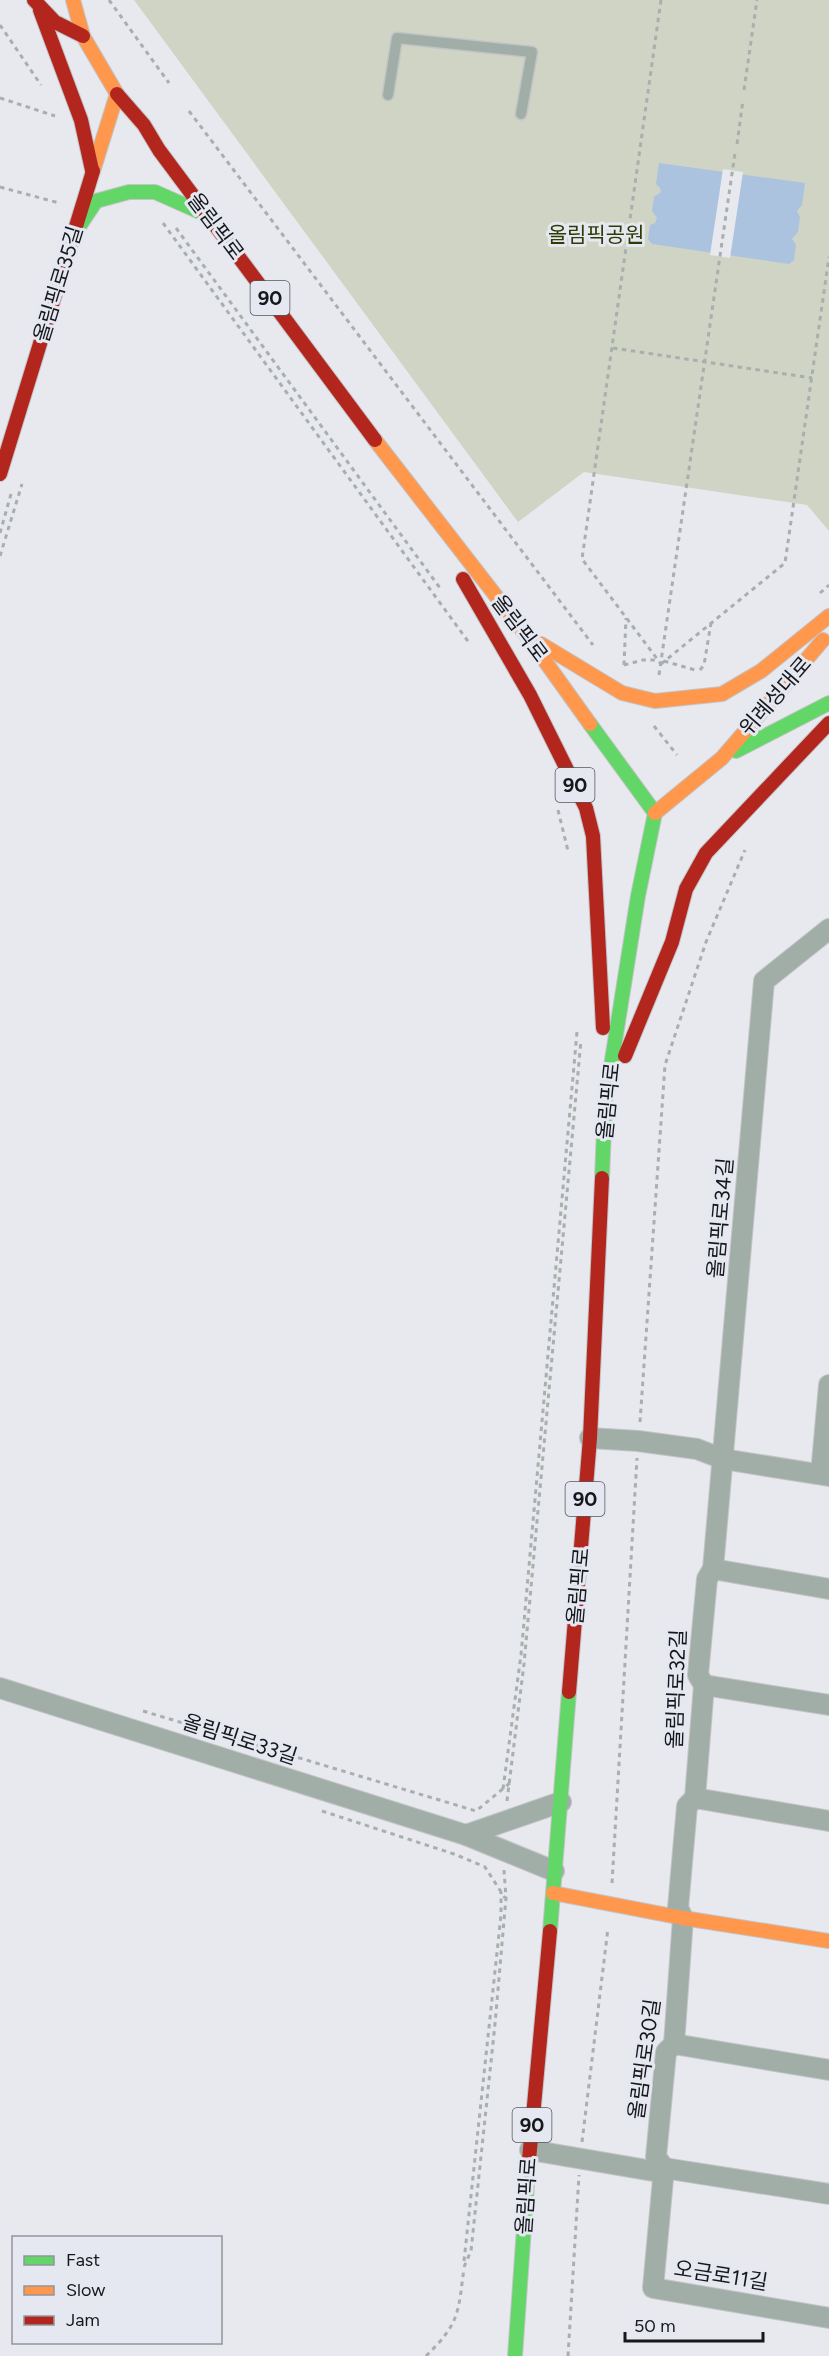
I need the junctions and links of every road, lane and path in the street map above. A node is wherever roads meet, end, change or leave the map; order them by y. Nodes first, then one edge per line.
1 (73, 0) edge
2 (109, 0) edge
3 (661, 0) edge
4 (756, 0) edge
5 (37, 5) edge
6 (0, 25) edge
7 (83, 36) junction
8 (169, 83) dead end
9 (744, 90) dead end
10 (46, 92) dead end
11 (117, 94) junction
12 (388, 95) dead end
13 (0, 98) edge
14 (743, 100) dead end
15 (189, 111) dead end
16 (520, 114) dead end
17 (60, 118) dead end
18 (736, 144) dead end
19 (735, 153) dead end
20 (92, 170) junction
21 (0, 187) edge
22 (64, 205) dead end
23 (209, 216) junction
24 (160, 218) dead end
25 (174, 225) dead end
26 (72, 237) junction
27 (829, 257) edge
28 (613, 348) junction
29 (705, 362) junction
30 (812, 378) junction
31 (7, 423) edge
32 (0, 474) edge
33 (421, 502) junction
34 (829, 585) edge
35 (446, 596) dead end
36 (812, 600) dead end
37 (829, 616) edge
38 (626, 617) junction
39 (711, 623) junction
40 (829, 633) edge
41 (527, 636) junction
42 (594, 647) dead end
43 (473, 648) dead end
44 (661, 661) junction
45 (699, 671) junction
46 (708, 673) dead end
47 (689, 678) dead end
48 (829, 704) edge
49 (829, 723) edge
50 (656, 730) dead end
51 (677, 755) dead end
52 (722, 758) junction
53 (555, 800) dead end
54 (655, 813) junction
55 (568, 853) dead end
56 (741, 857) dead end
57 (828, 932) edge
58 (578, 1023) dead end
59 (582, 1035) dead end
60 (605, 1104) junction
61 (829, 1385) edge
62 (590, 1438) junction
63 (638, 1441) junction
64 (723, 1459) junction
65 (825, 1475) edge
66 (712, 1569) junction
67 (829, 1589) edge
68 (704, 1685) junction
69 (0, 1688) edge
70 (829, 1705) edge
71 (136, 1709) dead end
72 (510, 1783) junction
73 (503, 1789) junction
74 (695, 1798) junction
75 (561, 1802) junction
76 (318, 1810) dead end
77 (505, 1821) junction
78 (829, 1821) edge
79 (466, 1835) junction
80 (502, 1850) junction
81 (554, 1871) junction
82 (501, 1891) junction
83 (553, 1893) junction
84 (506, 1900) junction
85 (611, 1904) junction
86 (683, 1918) junction
87 (829, 1941) edge
88 (675, 2044) junction
89 (829, 2070) edge
90 (530, 2150) junction
91 (580, 2158) junction
92 (664, 2168) junction
93 (829, 2194) edge
94 (464, 2267) junction
95 (829, 2318) edge
96 (426, 2356) edge
97 (515, 2356) edge
98 (568, 2356) edge

1 - 7 main road, 올림픽로 / 90
2 - 8 path
3 - 28 path
4 - 9 path
5 - 7 main road
5 - 20 main road
6 - 10 path
7 - 11 main road, 올림픽로 / 90
11 - 20 main road, 올림픽로35길
11 - 23 main road, 올림픽로 / 90
12 - 16 lane
13 - 17 path
14 - 18 path
15 - 42 path
19 - 29 path
20 - 26 main road, 올림픽로35길
21 - 22 path
23 - 26 main road
23 - 33 main road, 올림픽로 / 90
24 - 43 path
25 - 35 path
26 - 31 main road, 올림픽로35길
27 - 30 path
28 - 29 path
28 - 38 path
29 - 30 path
29 - 44 path
30 - 39 path
31 - 32 main road, 올림픽로35길
33 - 41 main road, 올림픽로 / 90
33 - 60 main road, 90
34 - 36 path
37 - 41 main road
38 - 44 path
38 - 44 path
39 - 44 path
39 - 45 path
40 - 52 main road, 위례성대로
41 - 54 main road, 올림픽로 / 90
44 - 45 path
45 - 46 path
45 - 47 path
48 - 52 main road, 위례성대로
49 - 60 main road
50 - 51 path
52 - 54 main road, 위례성대로
53 - 55 path
54 - 60 main road, 올림픽로 / 90
56 - 63 path
57 - 64 street, 올림픽로34길
58 - 73 path
59 - 72 path
60 - 62 main road, 올림픽로 / 90
61 - 65 street
62 - 63 street
62 - 75 main road, 올림픽로 / 90
63 - 64 street
63 - 85 path
64 - 65 street
64 - 66 street, 올림픽로32길
66 - 67 street
66 - 68 street, 올림픽로32길
68 - 70 street
68 - 74 street, 올림픽로32길
69 - 79 street, 올림픽로33길
71 - 73 path
72 - 73 path
72 - 77 path
74 - 78 street
74 - 86 street, 올림픽로32길
75 - 77 street
75 - 81 main road, 올림픽로 / 90
76 - 82 path
77 - 79 street
79 - 80 street, 올림픽로33길
80 - 81 street, 올림픽로33길
80 - 84 path
81 - 83 main road, 올림픽로 / 90
82 - 84 path
82 - 94 path
83 - 85 main road
83 - 90 main road, 올림픽로 / 90
84 - 94 path
85 - 86 main road
85 - 91 path
86 - 87 main road
86 - 88 street, 올림픽로30길
88 - 89 street
88 - 92 street, 올림픽로30길
90 - 91 street
90 - 97 main road, 올림픽로 / 90
91 - 92 street
91 - 98 path
92 - 93 street
92 - 95 street, 오금로11길
94 - 96 path

